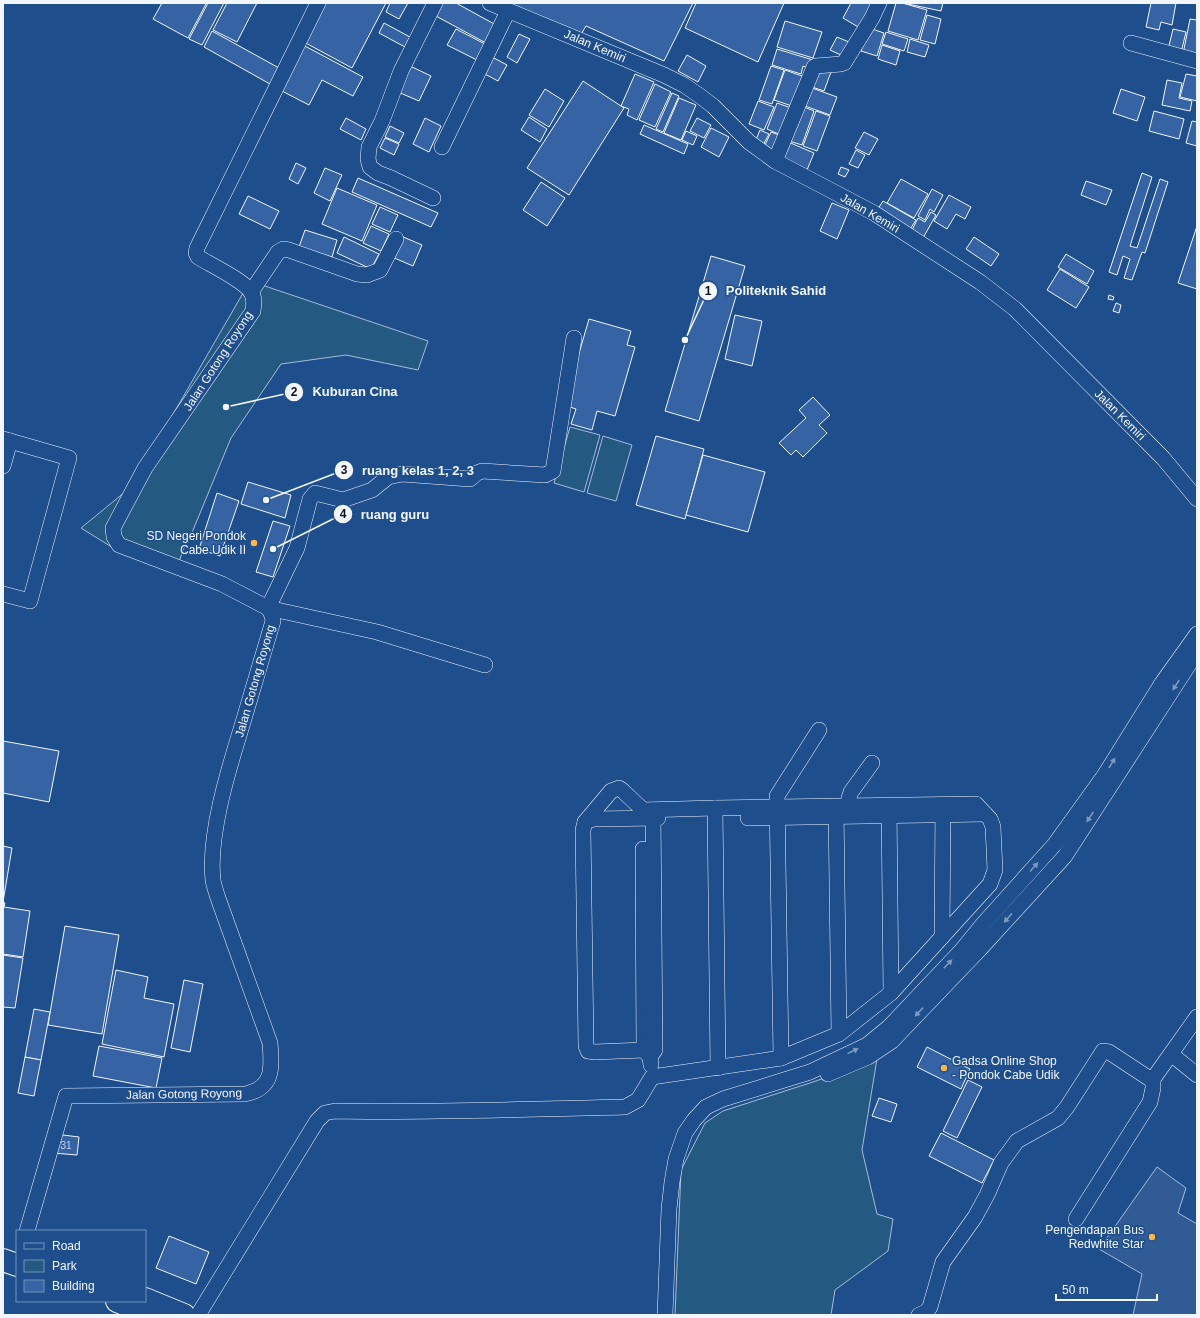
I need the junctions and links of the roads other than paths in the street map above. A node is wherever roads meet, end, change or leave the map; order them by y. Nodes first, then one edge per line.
1 (318, 3) edge
2 (435, 3) edge
3 (490, 3) edge
4 (879, 3) edge
5 (508, 10) junction
6 (1131, 43) dead end
7 (1197, 61) edge
8 (442, 147) dead end
9 (775, 161) junction
10 (433, 198) dead end
11 (396, 239) dead end
12 (251, 292) junction
13 (574, 338) dead end
14 (6, 440) edge
15 (3, 466) edge
16 (1197, 499) edge
17 (3, 594) edge
18 (268, 608) junction
19 (1197, 634) edge
20 (1197, 652) edge
21 (485, 665) dead end
22 (819, 730) dead end
23 (872, 763) dead end
24 (840, 809) junction
25 (943, 810) junction
26 (889, 811) junction
27 (777, 812) junction
28 (715, 813) junction
29 (648, 814) junction
30 (585, 822) junction
31 (942, 937) junction
32 (891, 993) junction
33 (1197, 1017) edge
34 (839, 1034) junction
35 (647, 1054) junction
36 (1171, 1054) junction
37 (781, 1058) junction
38 (718, 1068) junction
39 (1197, 1075) edge
40 (652, 1078) junction
41 (1153, 1079) junction
42 (1076, 1219) dead end
43 (27, 1230) edge
44 (3, 1248) edge
45 (16, 1252) edge
46 (3, 1260) edge
47 (16, 1265) edge
48 (146, 1299) edge
49 (120, 1302) edge
50 (152, 1315) edge
51 (184, 1315) edge
52 (198, 1315) edge
53 (665, 1315) edge
54 (671, 1315) edge
55 (919, 1315) edge

1 - 12 street
2 - 10 street
3 - 5 street, Jalan Kemiri
4 - 9 street
5 - 8 street
5 - 9 street, Jalan Kemiri
6 - 7 street
9 - 16 street, Jalan Kemiri
11 - 12 street
12 - 18 street, Jalan Gotong Royong
13 - 18 street
14 - 15 street
14 - 17 street
18 - 21 street
18 - 43 street, Jalan Gotong Royong
53 -> 19 street
20 -> 54 street
22 - 27 street
23 - 24 street
24 - 26 street
24 - 27 street
24 - 34 street
25 - 26 street
25 - 31 street
25 - 31 street
26 - 32 street
27 - 28 street
27 - 37 street
28 - 29 street
28 - 38 street
29 - 30 street
29 - 30 street
29 - 35 street
30 - 35 street
31 - 32 street
32 - 34 street
33 - 36 street
34 - 37 street
35 - 40 street
36 - 39 street
36 - 41 street
37 - 38 street
38 - 40 street
40 - 52 street
41 - 42 street
41 - 55 street
44 - 45 highway
46 - 47 highway
48 - 51 highway
49 - 50 highway

